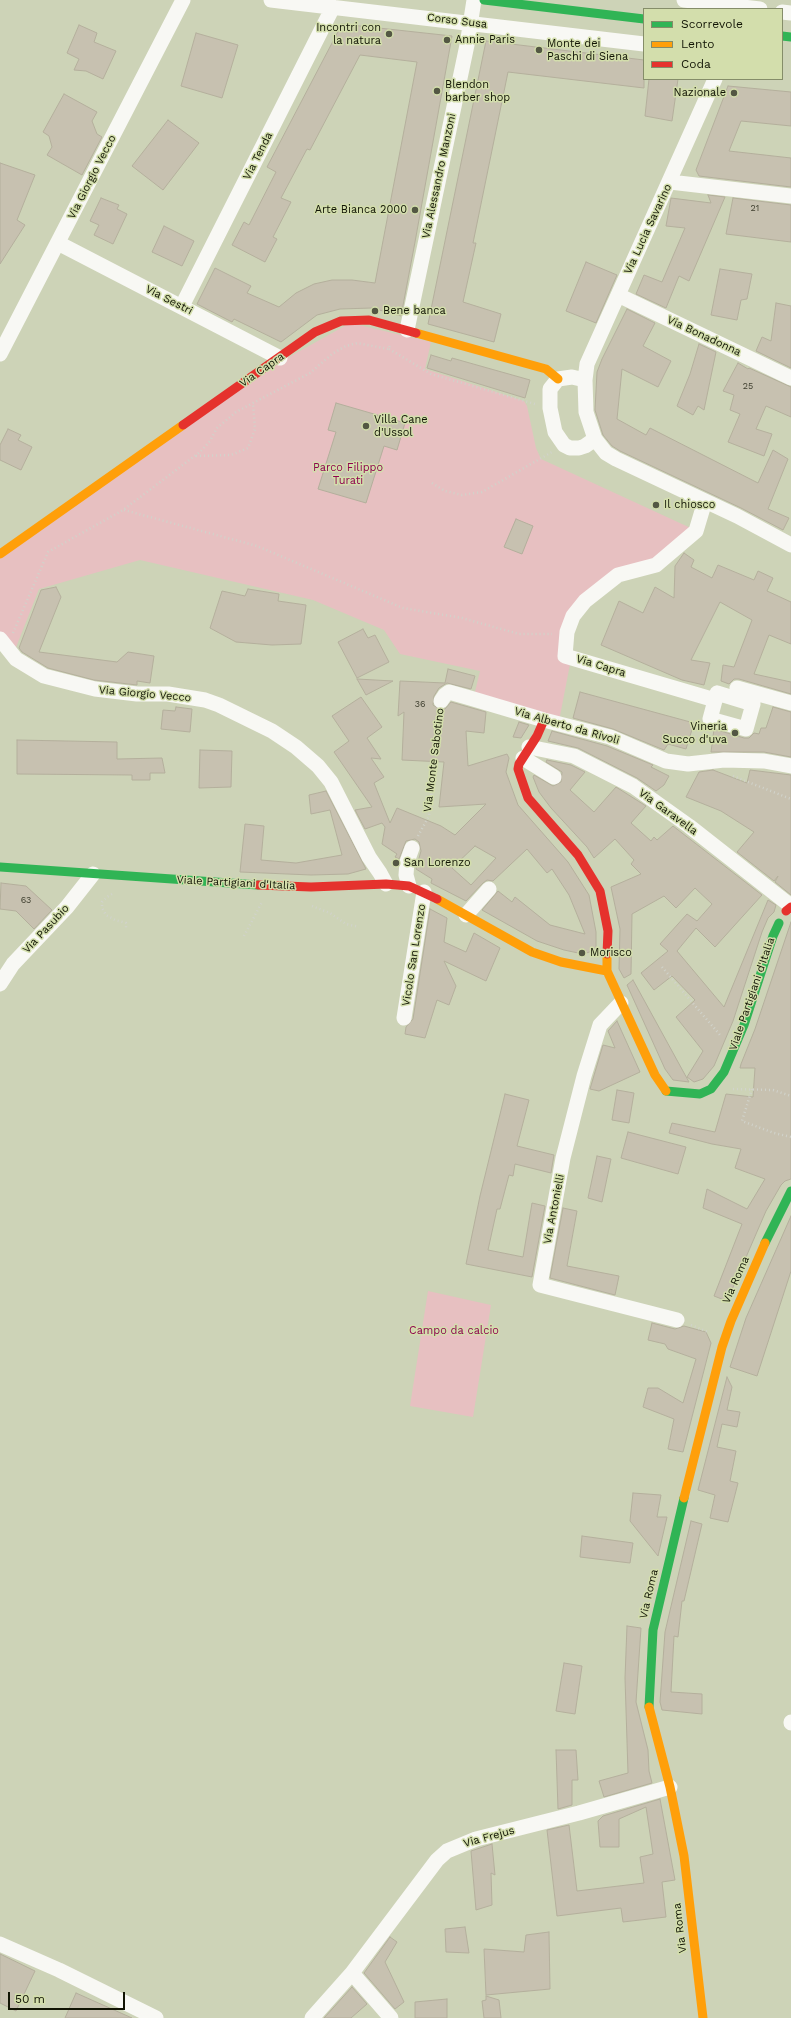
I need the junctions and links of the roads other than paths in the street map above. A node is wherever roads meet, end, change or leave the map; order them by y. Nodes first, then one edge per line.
1 (183, 0) edge
2 (271, 0) edge
3 (474, 0) edge
4 (484, 0) edge
5 (684, 0) edge
6 (333, 7) junction
7 (751, 8) edge
8 (643, 19) edge
9 (471, 22) junction
10 (643, 44) edge
11 (715, 80) edge
12 (670, 182) junction
13 (791, 196) edge
14 (58, 243) junction
15 (618, 295) junction
16 (182, 306) junction
17 (407, 330) junction
18 (0, 354) edge
19 (280, 358) junction
20 (558, 378) junction
21 (791, 378) edge
22 (585, 380) junction
23 (595, 439) junction
24 (705, 501) junction
25 (791, 545) edge
26 (0, 554) edge
27 (3, 643) edge
28 (737, 688) dead end
29 (715, 700) dead end
30 (441, 701) road end
31 (791, 703) edge
32 (544, 720) junction
33 (526, 752) junction
34 (791, 766) edge
35 (554, 777) dead end
36 (412, 848) road end
37 (0, 867) edge
38 (93, 874) junction
39 (386, 884) junction
40 (409, 886) junction
41 (489, 889) dead end
42 (424, 892) junction
43 (789, 908) edge
44 (466, 915) junction
45 (780, 923) dead end
46 (607, 971) junction
47 (0, 984) edge
48 (621, 1003) junction
49 (404, 1018) dead end
50 (791, 1191) edge
51 (677, 1320) road end
52 (670, 1787) junction
53 (0, 1944) edge
54 (352, 1972) junction
55 (156, 2018) edge
56 (312, 2018) edge
57 (391, 2018) edge
58 (703, 2018) edge

1 - 14 street, Via Giorgio Vecco
2 - 6 street, Corso Susa
3 - 9 street, Via Alessandro Manzoni
4 - 8 street
5 - 7 street
6 - 9 street, Corso Susa
6 - 16 street, Via Tenda
9 - 10 street, Corso Susa
9 - 17 street, Via Alessandro Manzoni
11 - 12 street, Via Lucia Savarino
12 - 13 street
12 - 15 street, Via Lucia Savarino
14 - 16 street, Via Sestri
14 - 18 street, Via Giorgio Vecco
15 - 21 street, Via Bonadonna
15 - 22 street, Via Lucia Savarino
16 - 19 street, Via Sestri
17 - 19 street, Via Capra
17 - 20 street, Via Capra
19 - 26 street, Via Capra
20 - 22 street
20 - 23 street
22 - 23 street, Via Lucia Savarino
23 - 24 street
24 - 25 street
24 - 29 street, Via Capra
27 - 39 street, Via Giorgio Vecco
28 - 31 street
30 - 32 street, Via Alberto da Rivoli
32 - 33 street
32 - 34 street, Via Alberto da Rivoli
33 - 35 street
33 - 43 street, Via Garavella
33 - 46 street
36 - 40 street
37 - 38 street, Viale Partigiani d'Italia
38 - 39 street, Viale Partigiani d'Italia
38 - 47 street, Via Pasubio
39 - 40 street, Viale Partigiani d'Italia
40 - 42 street, Viale Partigiani d'Italia
41 - 44 street
42 - 44 street, Viale Partigiani d'Italia
42 - 49 street, Vicolo San Lorenzo
44 - 46 street, Viale Partigiani d'Italia
45 - 48 street, Viale Partigiani d'Italia
46 - 48 street, Viale Partigiani d'Italia
48 - 51 street, Via Antonielli
50 - 52 street, Via Roma
52 - 54 street, Via Frejus
52 - 58 street, Via Roma
53 - 55 street
54 - 56 street, Via Frejus
54 - 57 street

